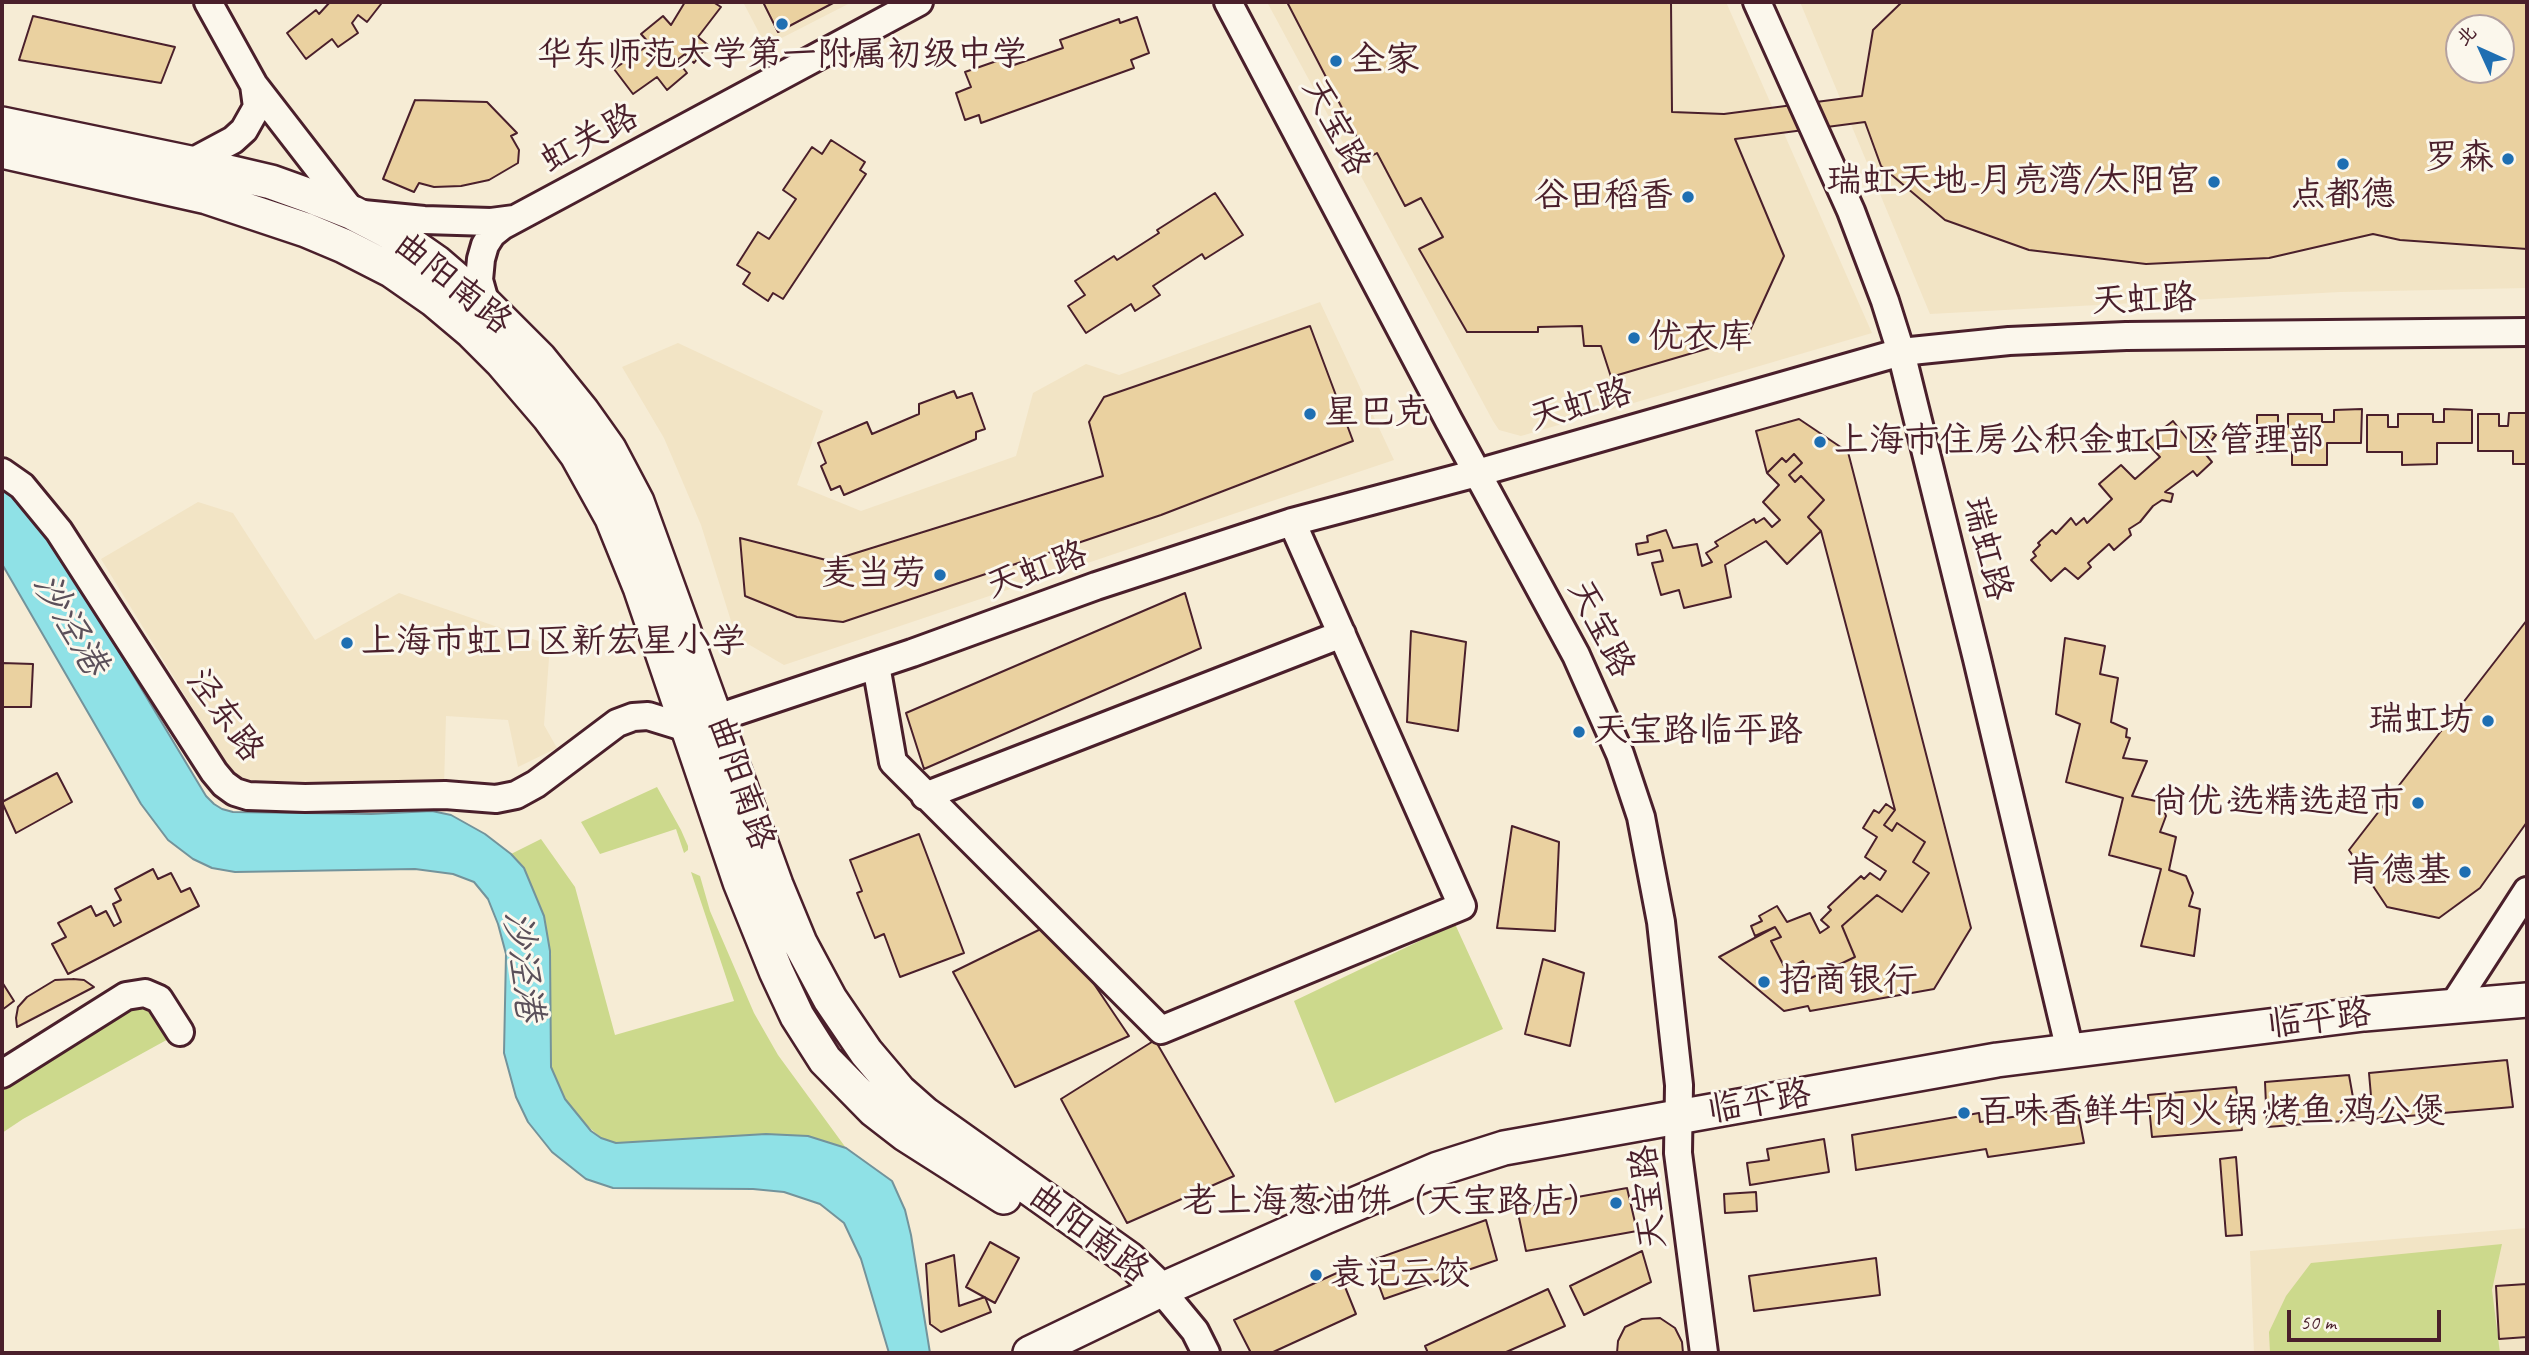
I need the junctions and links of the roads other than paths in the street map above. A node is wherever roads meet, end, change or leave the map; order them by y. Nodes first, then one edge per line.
1 (208, 2) edge
2 (919, 2) edge
3 (1228, 2) edge
4 (1762, 3) edge
5 (254, 85) junction
6 (2, 124) edge
7 (2, 151) edge
8 (190, 163) junction
9 (353, 213) junction
10 (515, 219) junction
11 (486, 305) junction
12 (2527, 332) edge
13 (1901, 352) junction
14 (2, 472) edge
15 (1477, 473) junction
16 (1292, 522) junction
17 (1342, 634) junction
18 (876, 665) junction
19 (702, 722) junction
20 (925, 796) junction
21 (2527, 891) edge
22 (2527, 1000) edge
23 (2452, 1007) junction
24 (180, 1032) dead end
25 (2070, 1051) junction
26 (2, 1074) edge
27 (1678, 1117) junction
28 (1161, 1290) junction
29 (1030, 1353) edge
30 (1206, 1353) edge
31 (1703, 1353) edge

1 - 5 street
2 - 10 street, 虹关路
3 - 15 street, 天宝路
4 - 13 street, 瑞虹路
5 - 8 street
5 - 9 street
6 - 8 main road, 曲阳南路
7 - 19 main road, 曲阳南路
8 - 9 main road, 曲阳南路
9 - 10 street, 虹关路
9 - 11 main road, 曲阳南路
10 - 11 street, 虹关路
11 - 19 main road, 曲阳南路
12 - 13 street, 天虹路
13 - 15 street, 天虹路
13 - 25 street, 瑞虹路
14 - 19 street, 泾东路
15 - 16 street, 天虹路
15 - 27 street, 天宝路
16 - 17 street
16 - 18 street, 天虹路
17 - 20 street
17 - 20 street
18 - 19 street, 天虹路
18 - 20 street
19 - 28 main road, 曲阳南路
21 - 23 street
22 - 23 main road, 临平路
23 - 25 main road, 临平路
24 - 26 street
25 - 27 main road, 临平路
27 - 28 main road, 临平路
27 - 31 street, 天宝路
28 - 29 main road, 临平路
28 - 30 street

